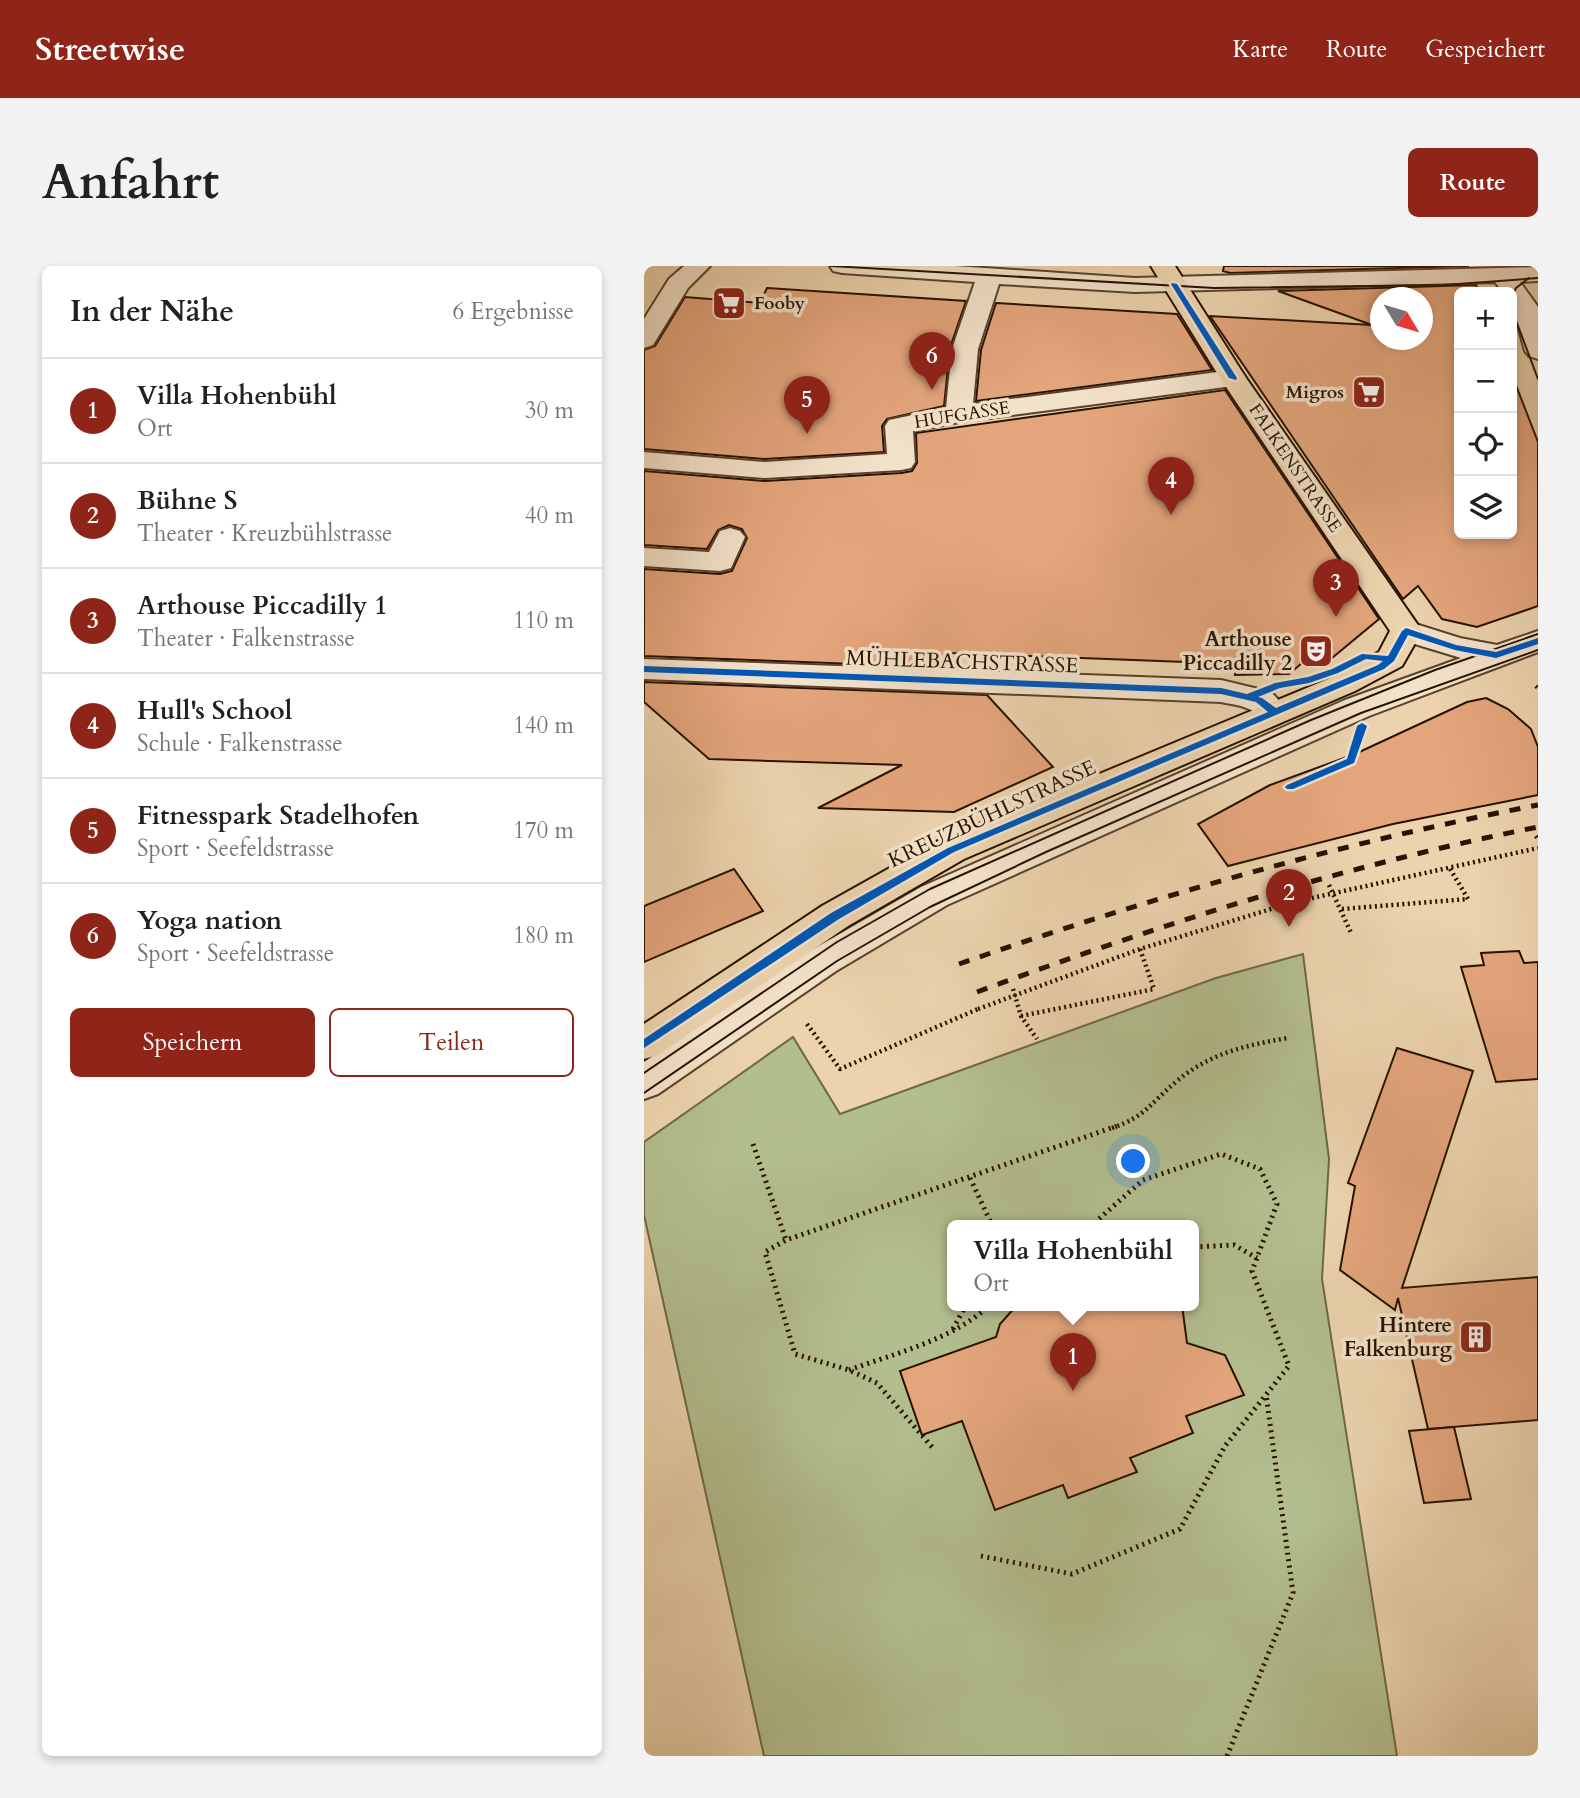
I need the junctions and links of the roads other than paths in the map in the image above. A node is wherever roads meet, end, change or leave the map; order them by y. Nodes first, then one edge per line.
1 (698, 266) edge
2 (842, 266) edge
3 (1538, 274) edge
4 (1169, 275) edge
5 (989, 276) junction
6 (1503, 276) junction
7 (644, 340) edge
8 (1538, 351) edge
9 (1233, 378) junction
10 (959, 414) junction
11 (644, 460) edge
12 (730, 537) dead end
13 (644, 558) edge
14 (1406, 631) junction
15 (1537, 642) edge
16 (1496, 655) junction
17 (644, 669) edge
18 (1273, 711) junction
19 (644, 1044) edge
20 (644, 1083) edge

1 - 7 street
2 - 5 street
3 - 6 street
4 - 5 street
4 - 6 street
4 - 9 main road, FALKENSTRASSE
5 - 10 street
6 - 8 street
9 - 10 street, HUFGASSE
9 - 14 main road, FALKENSTRASSE
10 - 11 street, HUFGASSE
12 - 13 street
14 - 16 street
14 - 18 main road, KREUZBÜHLSTRASSE
15 - 16 street
16 - 20 street
17 - 18 street, MÜHLEBACHSTRASSE
18 - 19 main road, KREUZBÜHLSTRASSE

